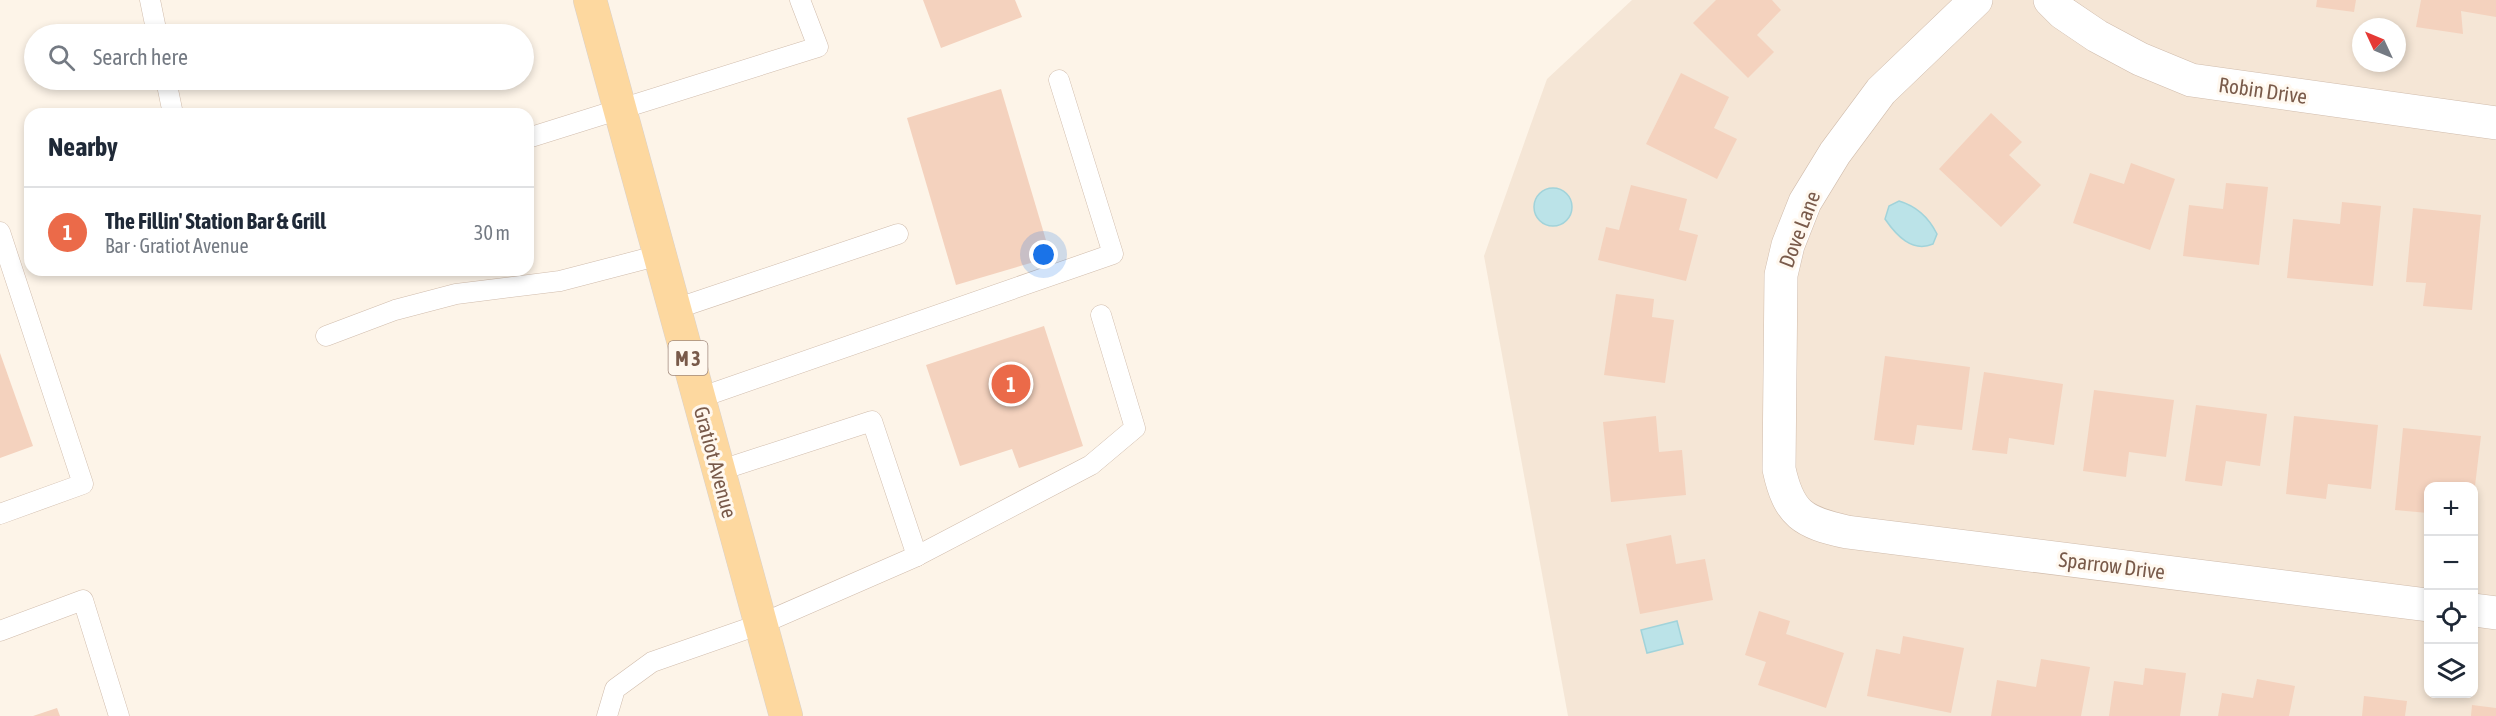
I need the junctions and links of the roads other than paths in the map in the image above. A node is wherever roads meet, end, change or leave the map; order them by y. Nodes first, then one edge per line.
1 (150, 0) edge
2 (590, 0) edge
3 (800, 0) edge
4 (1976, 0) edge
5 (2050, 0) edge
6 (155, 24) edge
7 (1059, 80) dead end
8 (168, 90) edge
9 (172, 108) edge
10 (620, 108) junction
11 (2496, 123) edge
12 (534, 136) edge
13 (0, 232) edge
14 (898, 234) dead end
15 (660, 255) junction
16 (675, 309) junction
17 (1101, 315) dead end
18 (326, 336) dead end
19 (699, 398) junction
20 (718, 471) junction
21 (0, 514) edge
22 (1798, 514) joint
23 (917, 556) junction
24 (2424, 604) edge
25 (2478, 611) edge
26 (2496, 613) edge
27 (760, 624) junction
28 (0, 631) edge
29 (119, 716) edge
30 (607, 716) edge
31 (786, 716) edge

1 - 6 lane
2 - 10 main road, Gratiot Avenue / M 3
3 - 10 lane
4 - 22 street, Dove Lane
5 - 11 street, Robin Drive
7 - 19 lane
8 - 9 lane
10 - 12 lane
10 - 15 main road, Gratiot Avenue / M 3
13 - 21 lane
14 - 16 lane
15 - 16 main road, Gratiot Avenue / M 3
15 - 18 lane
16 - 19 main road, Gratiot Avenue / M 3
17 - 23 lane
19 - 20 main road, Gratiot Avenue / M 3
20 - 23 lane
20 - 27 main road, Gratiot Avenue / M 3
22 - 24 street, Sparrow Drive
23 - 27 lane
25 - 26 street
27 - 30 lane
27 - 31 main road, Gratiot Avenue / M 3
28 - 29 lane

